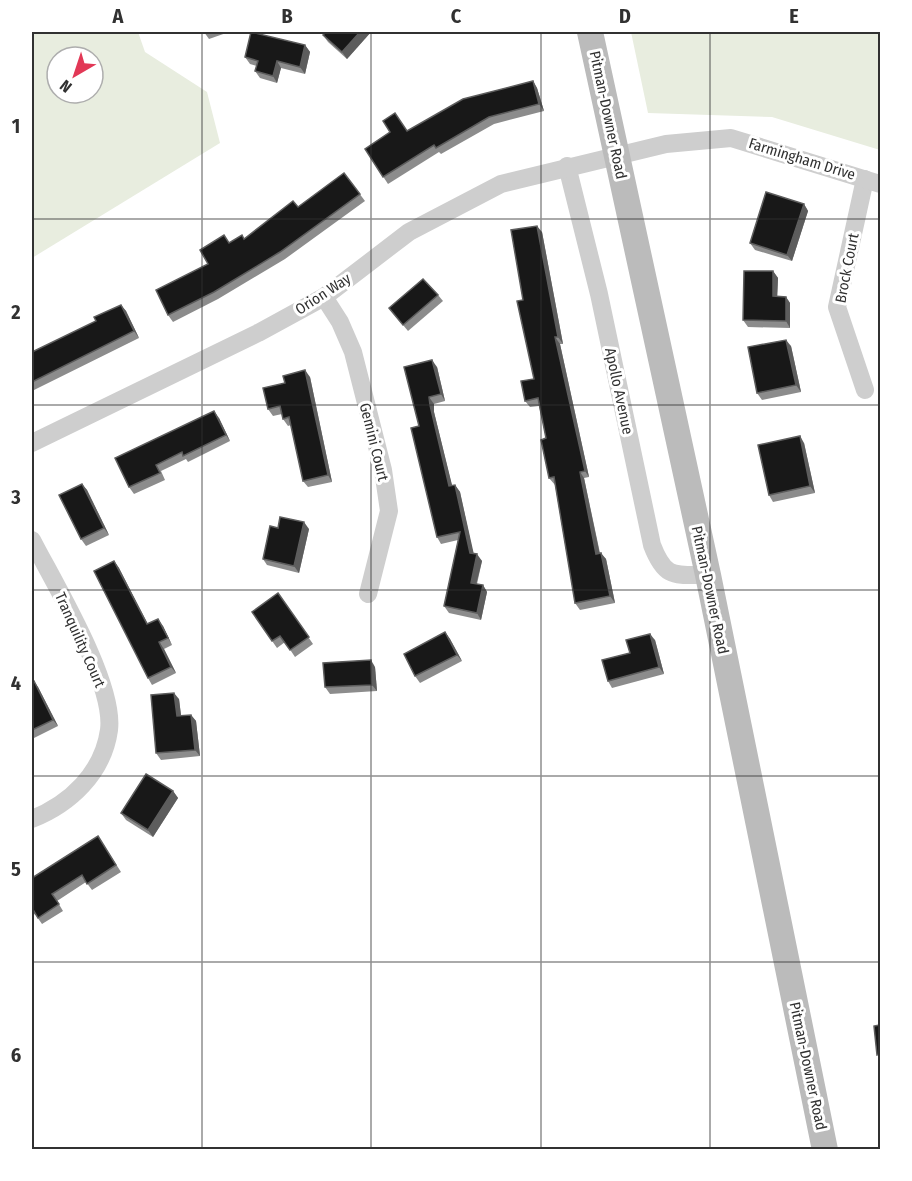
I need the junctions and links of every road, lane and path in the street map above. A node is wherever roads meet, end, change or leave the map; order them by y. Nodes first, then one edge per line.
1 (590, 32) edge
2 (616, 154) junction
3 (567, 166) junction
4 (873, 182) edge
5 (324, 297) junction
6 (865, 390) dead end
7 (32, 443) edge
8 (32, 540) edge
9 (708, 575) junction
10 (368, 594) dead end
11 (32, 819) edge
12 (825, 1149) edge

1 - 2 street, Pitman-Downer Road
2 - 3 street, Orion Way
2 - 4 street, Farmingham Drive
2 - 9 street, Pitman-Downer Road
3 - 5 street, Orion Way
3 - 9 street, Apollo Avenue
4 - 6 street, Brock Court
5 - 7 street, Orion Way
5 - 10 street, Gemini Court
8 - 11 street, Tranquility Court
9 - 12 street, Pitman-Downer Road

